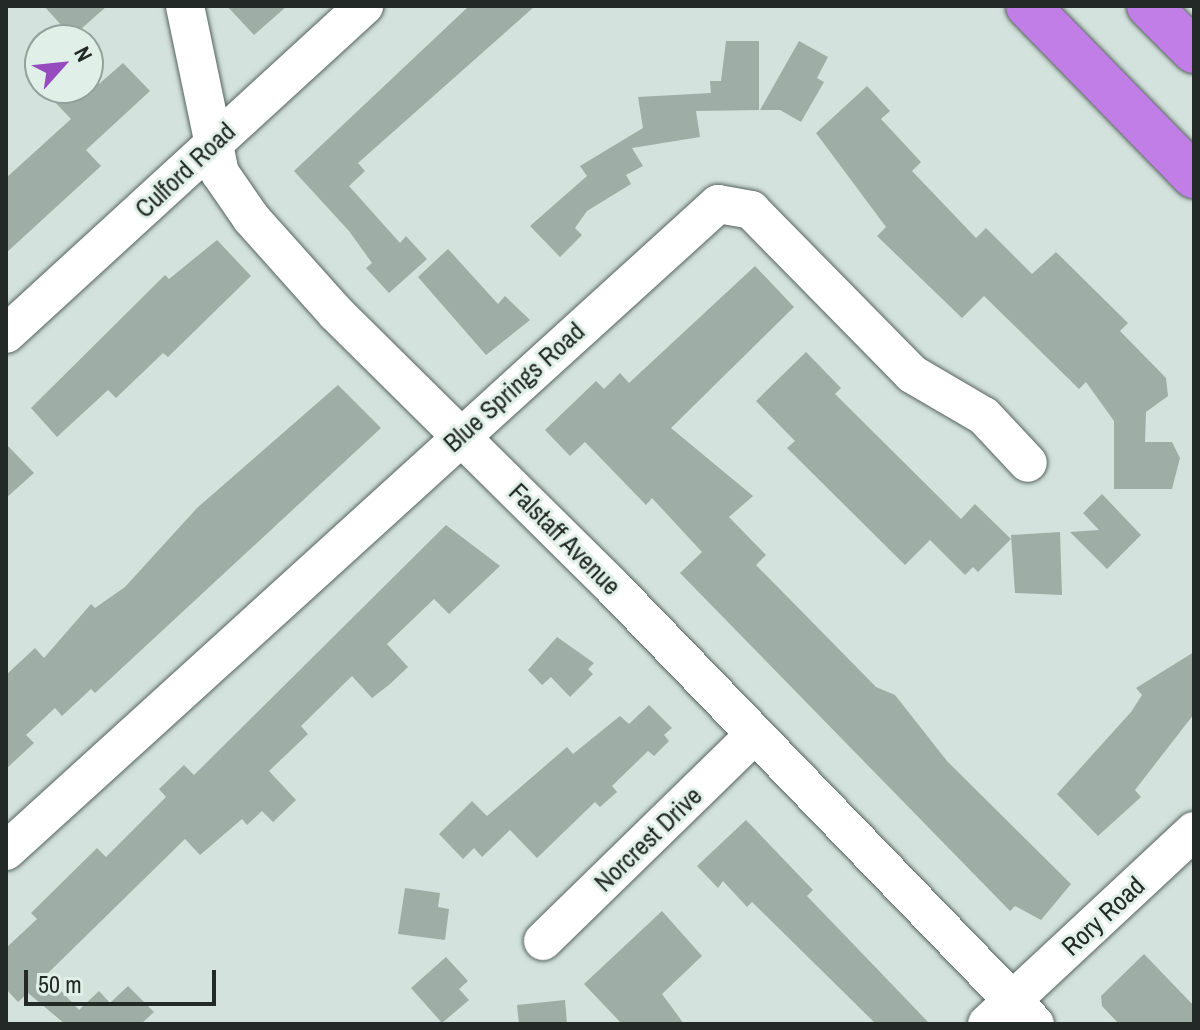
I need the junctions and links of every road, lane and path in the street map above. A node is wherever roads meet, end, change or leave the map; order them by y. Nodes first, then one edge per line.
1 (185, 6) edge
2 (364, 6) edge
3 (1028, 6) edge
4 (1149, 6) edge
5 (1194, 51) edge
6 (214, 142) junction
7 (1194, 176) edge
8 (6, 334) edge
9 (461, 434) junction
10 (1028, 463) dead end
11 (752, 737) junction
12 (1194, 831) edge
13 (6, 851) edge
14 (543, 941) dead end
15 (1011, 1016) edge

1 - 6 street, Falstaff Avenue
2 - 6 street, Culford Road
3 - 7 highway
4 - 5 highway
6 - 8 street, Culford Road
6 - 9 street, Falstaff Avenue
9 - 10 street, Blue Springs Road
9 - 11 street, Falstaff Avenue
9 - 13 street, Blue Springs Road
11 - 14 street, Norcrest Drive
11 - 15 street, Falstaff Avenue
12 - 15 street, Rory Road

